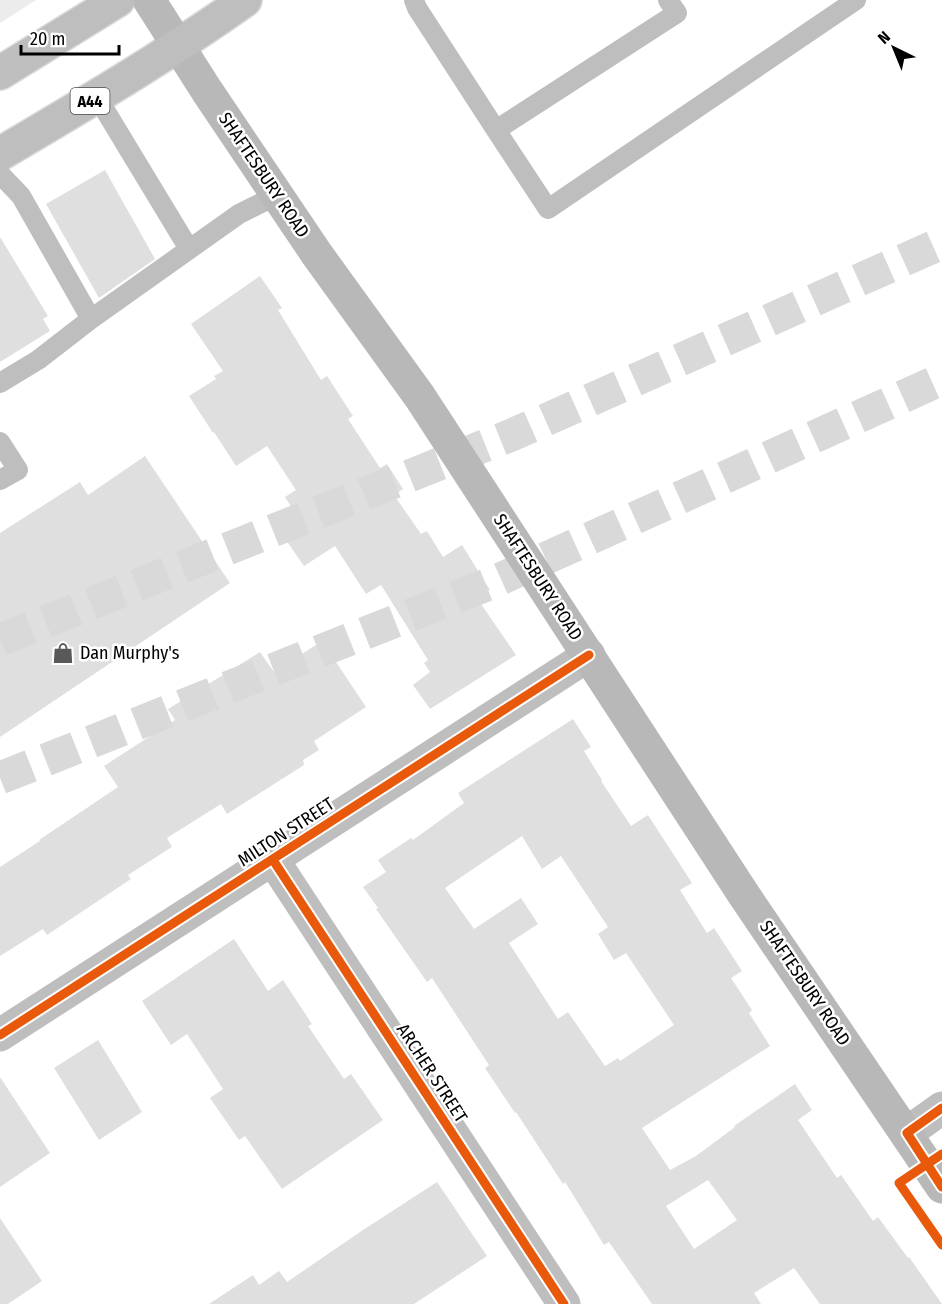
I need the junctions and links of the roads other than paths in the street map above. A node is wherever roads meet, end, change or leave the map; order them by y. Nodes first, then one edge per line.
1 (118, 0) edge
2 (149, 0) edge
3 (245, 0) edge
4 (414, 0) edge
5 (668, 0) edge
6 (856, 0) edge
7 (179, 46) junction
8 (0, 73) edge
9 (97, 97) junction
10 (496, 130) junction
11 (0, 154) edge
12 (0, 174) edge
13 (277, 195) junction
14 (189, 249) junction
15 (91, 319) junction
16 (0, 383) edge
17 (0, 442) edge
18 (0, 480) edge
19 (589, 656) junction
20 (273, 860) junction
21 (0, 1035) edge
22 (942, 1108) edge
23 (907, 1133) junction
24 (942, 1187) edge
25 (552, 1300) edge

1 - 8 main road
2 - 7 main road, SHAFTESBURY ROAD
3 - 7 main road, A44
4 - 10 lane
5 - 10 lane
6 - 10 lane
7 - 9 main road, A44
7 - 13 main road, SHAFTESBURY ROAD
9 - 11 main road, A44
9 - 14 lane
12 - 15 lane
13 - 14 lane
13 - 19 main road, SHAFTESBURY ROAD
14 - 15 lane
15 - 16 lane
17 - 18 lane
19 - 20 main road, MILTON STREET
19 - 23 main road, SHAFTESBURY ROAD
20 - 21 main road, MILTON STREET
20 - 25 main road, ARCHER STREET
22 - 23 main road
23 - 24 main road, SHAFTESBURY ROAD

